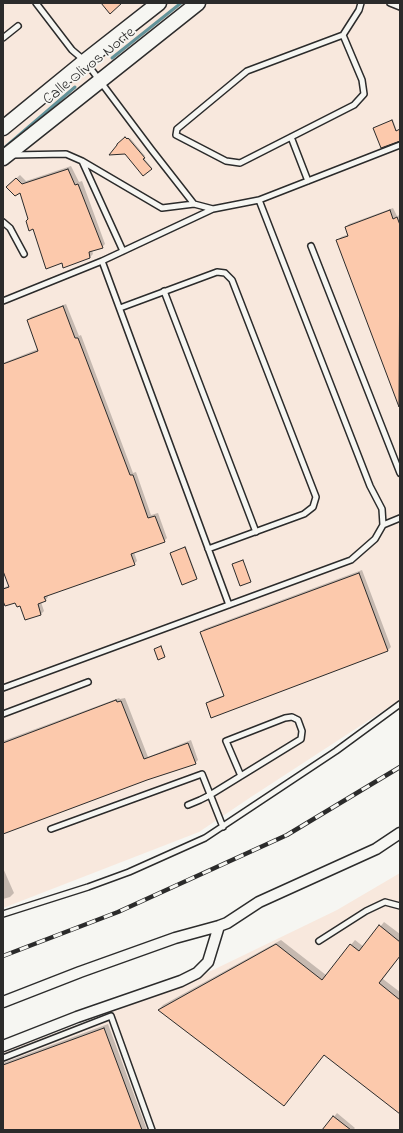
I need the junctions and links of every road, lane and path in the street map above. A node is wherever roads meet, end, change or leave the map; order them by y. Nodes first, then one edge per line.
1 (36, 3) edge
2 (159, 3) edge
3 (198, 3) edge
4 (361, 3) edge
5 (390, 3) edge
6 (400, 7) edge
7 (18, 26) dead end
8 (343, 35) junction
9 (3, 38) edge
10 (85, 61) junction
11 (99, 80) junction
12 (3, 128) edge
13 (291, 137) junction
14 (400, 144) edge
15 (5, 157) edge
16 (82, 161) junction
17 (308, 181) junction
18 (259, 200) junction
19 (194, 204) junction
20 (213, 209) junction
21 (3, 222) edge
22 (311, 246) dead end
23 (123, 251) junction
24 (24, 254) dead end
25 (102, 261) junction
26 (164, 291) junction
27 (3, 301) edge
28 (120, 308) junction
29 (400, 473) edge
30 (400, 518) edge
31 (383, 525) junction
32 (256, 532) junction
33 (208, 549) junction
34 (229, 604) junction
35 (88, 682) dead end
36 (3, 688) edge
37 (400, 704) edge
38 (3, 714) edge
39 (241, 776) junction
40 (210, 794) junction
41 (188, 805) dead end
42 (223, 827) junction
43 (51, 829) dead end
44 (400, 833) edge
45 (400, 906) edge
46 (3, 914) edge
47 (219, 926) junction
48 (319, 941) dead end
49 (3, 1002) edge
50 (3, 1046) edge
51 (3, 1058) edge
52 (152, 1130) edge

1 - 10 lane
2 - 10 main road, Calle Olivos Norte
3 - 11 main road, Calle Olivos Norte
4 - 8 lane
5 - 6 lane
7 - 9 lane
8 - 13 lane
8 - 13 lane
10 - 11 lane
10 - 12 main road, Calle Olivos Norte
11 - 15 main road, Calle Olivos Norte
11 - 19 lane
13 - 17 lane
14 - 17 lane
15 - 16 lane
16 - 19 lane
16 - 23 lane
17 - 18 lane
18 - 20 lane
18 - 31 lane
19 - 20 lane
20 - 23 lane
21 - 24 lane
22 - 29 lane
23 - 25 lane
25 - 27 lane
25 - 28 lane
26 - 28 lane
26 - 32 lane
26 - 32 lane
28 - 33 lane
30 - 31 lane
31 - 34 lane
32 - 33 lane
33 - 34 lane
34 - 36 lane
35 - 38 lane
37 - 42 lane
39 - 39 lane
39 - 40 lane
40 - 41 lane
40 - 42 lane
40 - 43 lane
42 - 46 lane
44 - 47 street
45 - 48 lane
47 - 49 street
47 - 50 street
51 - 52 lane

